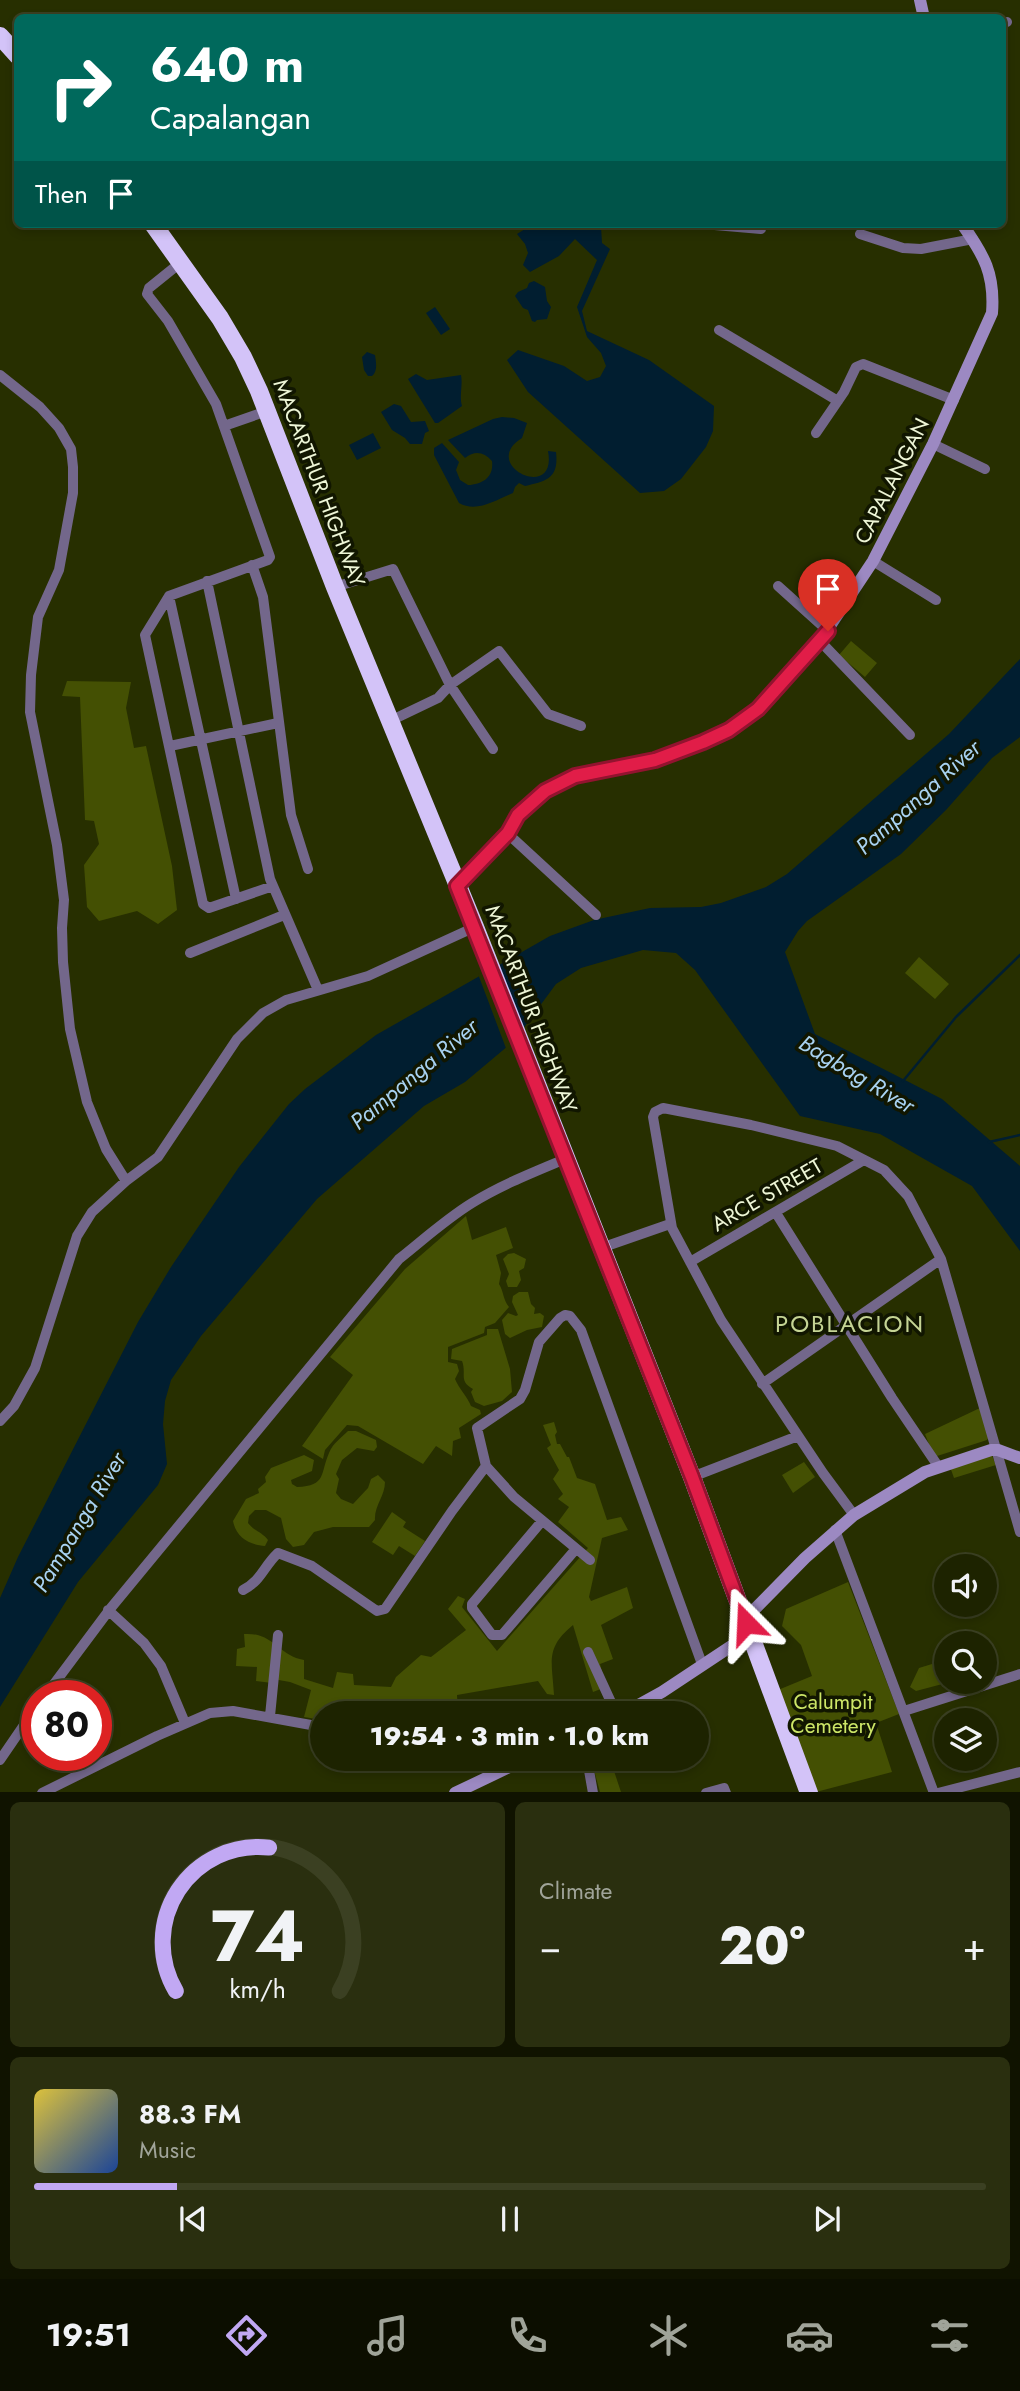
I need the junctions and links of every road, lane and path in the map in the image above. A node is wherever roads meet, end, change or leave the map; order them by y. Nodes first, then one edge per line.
1 (0, 36) edge
2 (14, 52) edge
3 (156, 228) edge
4 (749, 228) edge
5 (965, 228) edge
6 (761, 229) dead end
7 (860, 234) dead end
8 (973, 239) junction
9 (180, 263) junction
10 (719, 330) dead end
11 (0, 375) edge
12 (954, 400) junction
13 (838, 401) junction
14 (267, 411) junction
15 (224, 426) junction
16 (816, 433) dead end
17 (933, 444) junction
18 (985, 469) dead end
19 (873, 561) junction
20 (252, 565) junction
21 (207, 581) junction
22 (778, 586) dead end
23 (335, 587) junction
24 (169, 596) junction
25 (936, 600) dead end
26 (824, 636) junction
27 (450, 685) junction
28 (390, 721) junction
29 (278, 723) junction
30 (581, 726) dead end
31 (239, 731) junction
32 (910, 735) dead end
33 (201, 738) junction
34 (170, 746) junction
35 (493, 749) dead end
36 (508, 833) junction
37 (308, 869) dead end
38 (272, 886) junction
39 (457, 886) junction
40 (236, 899) junction
41 (284, 915) junction
42 (596, 915) dead end
43 (475, 927) junction
44 (190, 953) dead end
45 (317, 990) junction
46 (564, 1155) junction
47 (864, 1160) junction
48 (126, 1181) junction
49 (776, 1213) junction
50 (670, 1224) junction
51 (601, 1248) junction
52 (941, 1259) junction
53 (690, 1262) junction
54 (847, 1324) junction
55 (762, 1384) junction
56 (0, 1421) edge
57 (799, 1436) junction
58 (998, 1450) junction
59 (1020, 1458) edge
60 (486, 1466) junction
61 (938, 1466) junction
62 (692, 1477) junction
63 (854, 1515) junction
64 (542, 1521) junction
65 (835, 1530) junction
66 (1020, 1532) edge
67 (575, 1550) junction
68 (590, 1560) dead end
69 (243, 1590) dead end
70 (108, 1610) junction
71 (748, 1626) junction
72 (278, 1635) dead end
73 (588, 1652) dead end
74 (702, 1664) junction
75 (1020, 1674) edge
76 (57, 1680) edge
77 (610, 1701) edge
78 (646, 1701) edge
79 (904, 1710) junction
80 (270, 1716) junction
81 (186, 1723) junction
82 (310, 1724) edge
83 (21, 1729) edge
84 (0, 1759) edge
85 (501, 1771) edge
86 (589, 1771) edge
87 (1020, 1772) edge
88 (44, 1792) edge
89 (457, 1792) edge
90 (593, 1792) edge
91 (710, 1792) edge
92 (726, 1792) edge
93 (809, 1792) edge
94 (936, 1792) edge
95 (940, 1792) edge

1 - 2 highway
3 - 9 highway, MACARTHUR HIGHWAY
4 - 6 street
5 - 8 street, CAPALANGAN
7 - 8 street
8 - 12 street, CAPALANGAN
9 - 14 highway, MACARTHUR HIGHWAY
9 - 15 street
10 - 13 street
11 - 48 street
12 - 13 street
12 - 17 street, CAPALANGAN
13 - 16 street
14 - 15 street
14 - 23 highway, MACARTHUR HIGHWAY
15 - 20 street
17 - 18 street
17 - 19 street, CAPALANGAN
19 - 25 street
19 - 26 street, CAPALANGAN
20 - 21 street
20 - 29 street
21 - 24 street
21 - 31 street
22 - 26 street
23 - 27 street
23 - 28 highway, MACARTHUR HIGHWAY
24 - 33 street
24 - 34 street
26 - 32 street
26 - 36 street, CAPALANGAN
27 - 28 street
27 - 30 street
27 - 35 street
28 - 39 highway, MACARTHUR HIGHWAY
29 - 31 street
29 - 37 street
31 - 33 street
31 - 38 street
33 - 34 street
33 - 40 street
34 - 40 street
36 - 39 street, CAPALANGAN
36 - 42 street
38 - 40 street
38 - 41 street
39 - 43 highway, MACARTHUR HIGHWAY
41 - 44 street
41 - 45 street
43 - 45 street
43 - 46 highway, MACARTHUR HIGHWAY
45 - 48 street
46 - 51 highway, MACARTHUR HIGHWAY
46 - 70 street
47 - 49 street, ARCE STREET
47 - 50 street
47 - 52 street
48 - 56 street
49 - 53 street, ARCE STREET
49 - 54 street
50 - 51 street
50 - 53 street
51 - 62 highway, MACARTHUR HIGHWAY
52 - 54 street
52 - 58 street
53 - 55 street
54 - 55 street
54 - 61 street
55 - 57 street
57 - 62 street
57 - 63 street
58 - 59 street
58 - 61 street
58 - 66 street
60 - 64 street
60 - 69 street
60 - 74 street
61 - 63 street
62 - 71 highway, MACARTHUR HIGHWAY
63 - 65 street
64 - 67 street
64 - 67 street
65 - 71 street
65 - 79 street
67 - 68 street
70 - 76 street
70 - 81 street
71 - 74 street
71 - 93 highway, MACARTHUR HIGHWAY
72 - 80 street
73 - 77 street
74 - 78 street
75 - 79 street
79 - 94 street
80 - 81 street
80 - 82 street
81 - 88 street
83 - 84 street
85 - 89 street
86 - 90 street
87 - 95 street
91 - 92 street

